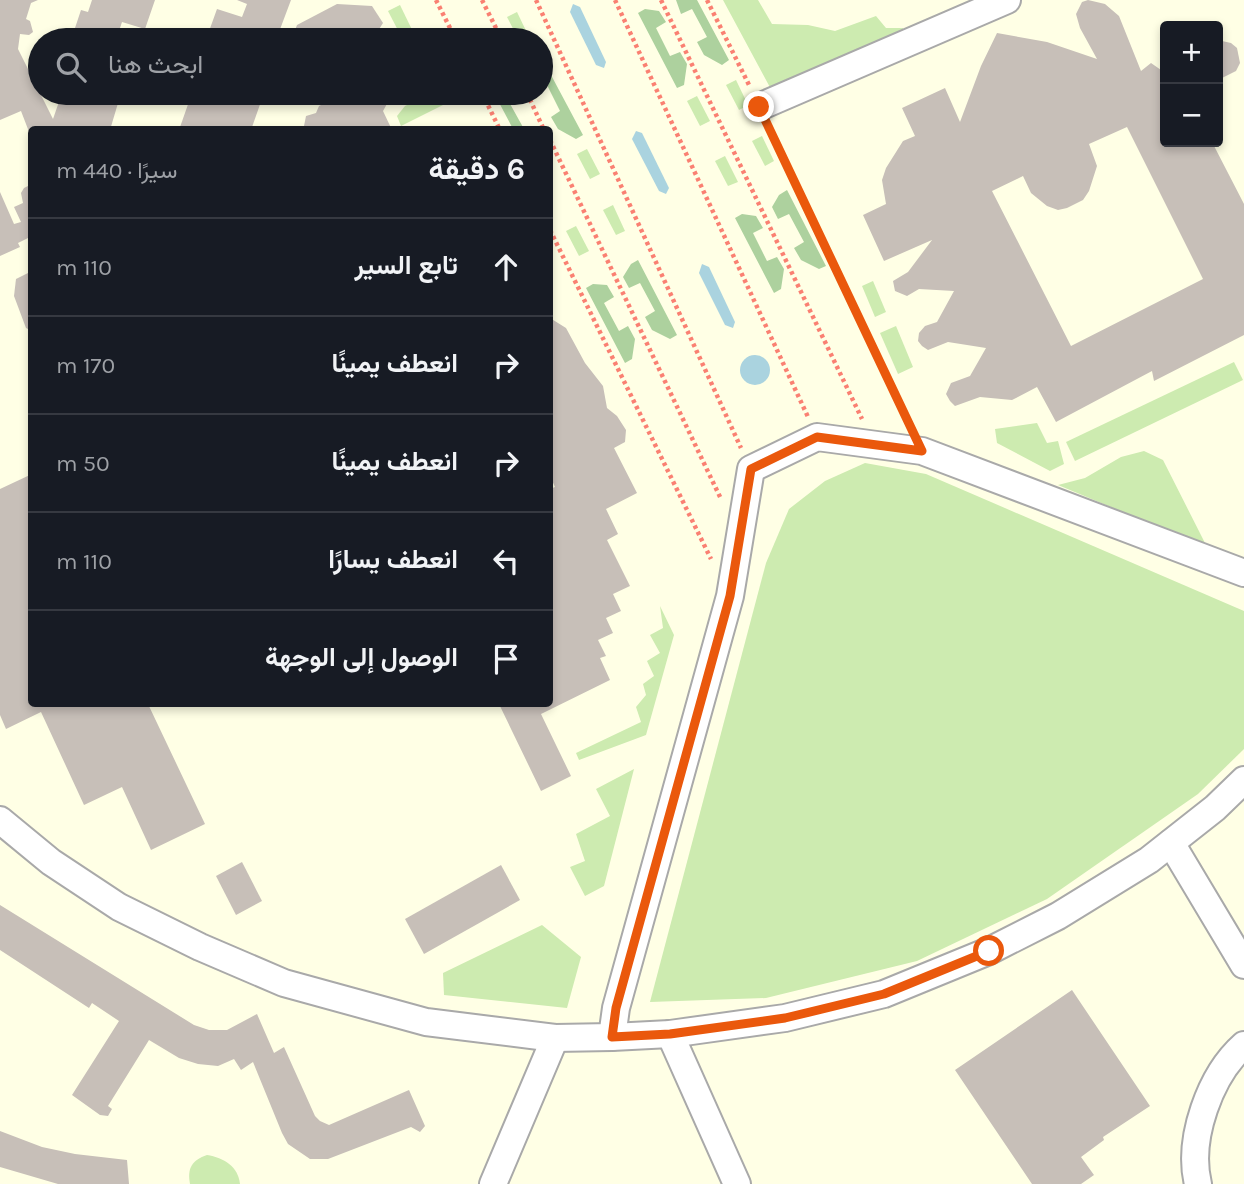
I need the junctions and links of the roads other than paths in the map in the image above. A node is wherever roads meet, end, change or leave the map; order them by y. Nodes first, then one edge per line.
1 (1007, 0) edge
2 (759, 107) road end
3 (1244, 573) edge
4 (1244, 780) edge
5 (0, 820) edge
6 (1171, 843) junction
7 (1244, 964) edge
8 (670, 1034) junction
9 (612, 1037) junction
10 (555, 1038) junction
11 (1244, 1045) edge
12 (493, 1184) edge
13 (737, 1184) edge
14 (1198, 1184) edge

1 - 2 lane
3 - 9 lane
4 - 6 lane
5 - 10 lane
6 - 7 lane
6 - 8 lane
8 - 9 lane
8 - 13 lane
9 - 10 lane
10 - 12 lane
11 - 14 lane

